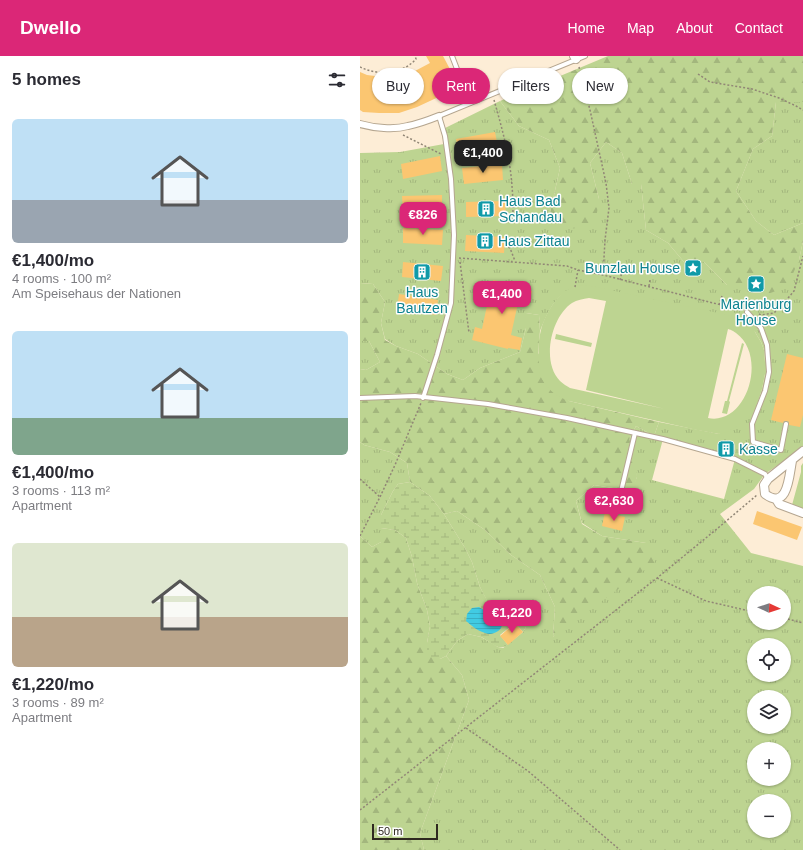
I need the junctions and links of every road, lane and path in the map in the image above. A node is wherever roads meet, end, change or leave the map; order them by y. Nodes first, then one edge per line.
1 (415, 56) edge
2 (452, 56) edge
3 (584, 56) edge
4 (575, 58) edge
5 (360, 67) edge
6 (457, 68) edge
7 (698, 74) dead end
8 (492, 95) joint
9 (468, 104) edge
10 (803, 110) edge
11 (439, 116) junction
12 (360, 124) edge
13 (401, 134) dead end
14 (448, 157) junction
15 (513, 220) dead end
16 (505, 245) dead end
17 (803, 256) edge
18 (453, 257) junction
19 (459, 258) junction
20 (515, 262) junction
21 (578, 270) junction
22 (622, 272) dead end
23 (603, 275) junction
24 (620, 280) junction
25 (650, 280) dead end
26 (575, 287) dead end
27 (648, 287) junction
28 (722, 296) dead end
29 (719, 304) junction
30 (747, 312) junction
31 (469, 333) dead end
32 (360, 398) edge
33 (423, 398) junction
34 (786, 424) dead end
35 (635, 433) junction
36 (753, 442) junction
37 (803, 451) edge
38 (735, 459) junction
39 (792, 460) junction
40 (360, 479) edge
41 (768, 479) junction
42 (764, 491) junction
43 (380, 497) junction
44 (776, 499) junction
45 (618, 504) dead end
46 (803, 513) edge
47 (360, 536) edge
48 (657, 578) junction
49 (747, 610) edge
50 (791, 620) edge
51 (803, 623) edge
52 (466, 728) junction
53 (360, 810) edge
54 (620, 850) edge

1 - 5 path
2 - 6 lane
3 - 4 lane
4 - 8 lane
4 - 23 path
7 - 10 path
8 - 15 path
9 - 11 lane
11 - 12 street
11 - 14 lane
13 - 14 path
14 - 18 lane
16 - 20 path
17 - 30 path
18 - 19 path
18 - 33 lane
19 - 20 path
19 - 31 path
20 - 21 path
21 - 23 path
21 - 26 path
22 - 24 path
23 - 24 path
24 - 27 path
25 - 27 path
27 - 29 path
28 - 29 path
29 - 30 path
30 - 36 lane
32 - 33 lane
33 - 35 lane
33 - 43 path
34 - 36 lane
35 - 38 lane
35 - 45 lane
36 - 38 path
37 - 39 street
38 - 41 lane
39 - 41 street
39 - 44 street
40 - 43 path
41 - 42 street
42 - 44 street
42 - 48 path
43 - 47 path
44 - 46 street
48 - 49 path
48 - 52 path
50 - 51 path
52 - 53 path
52 - 54 path

